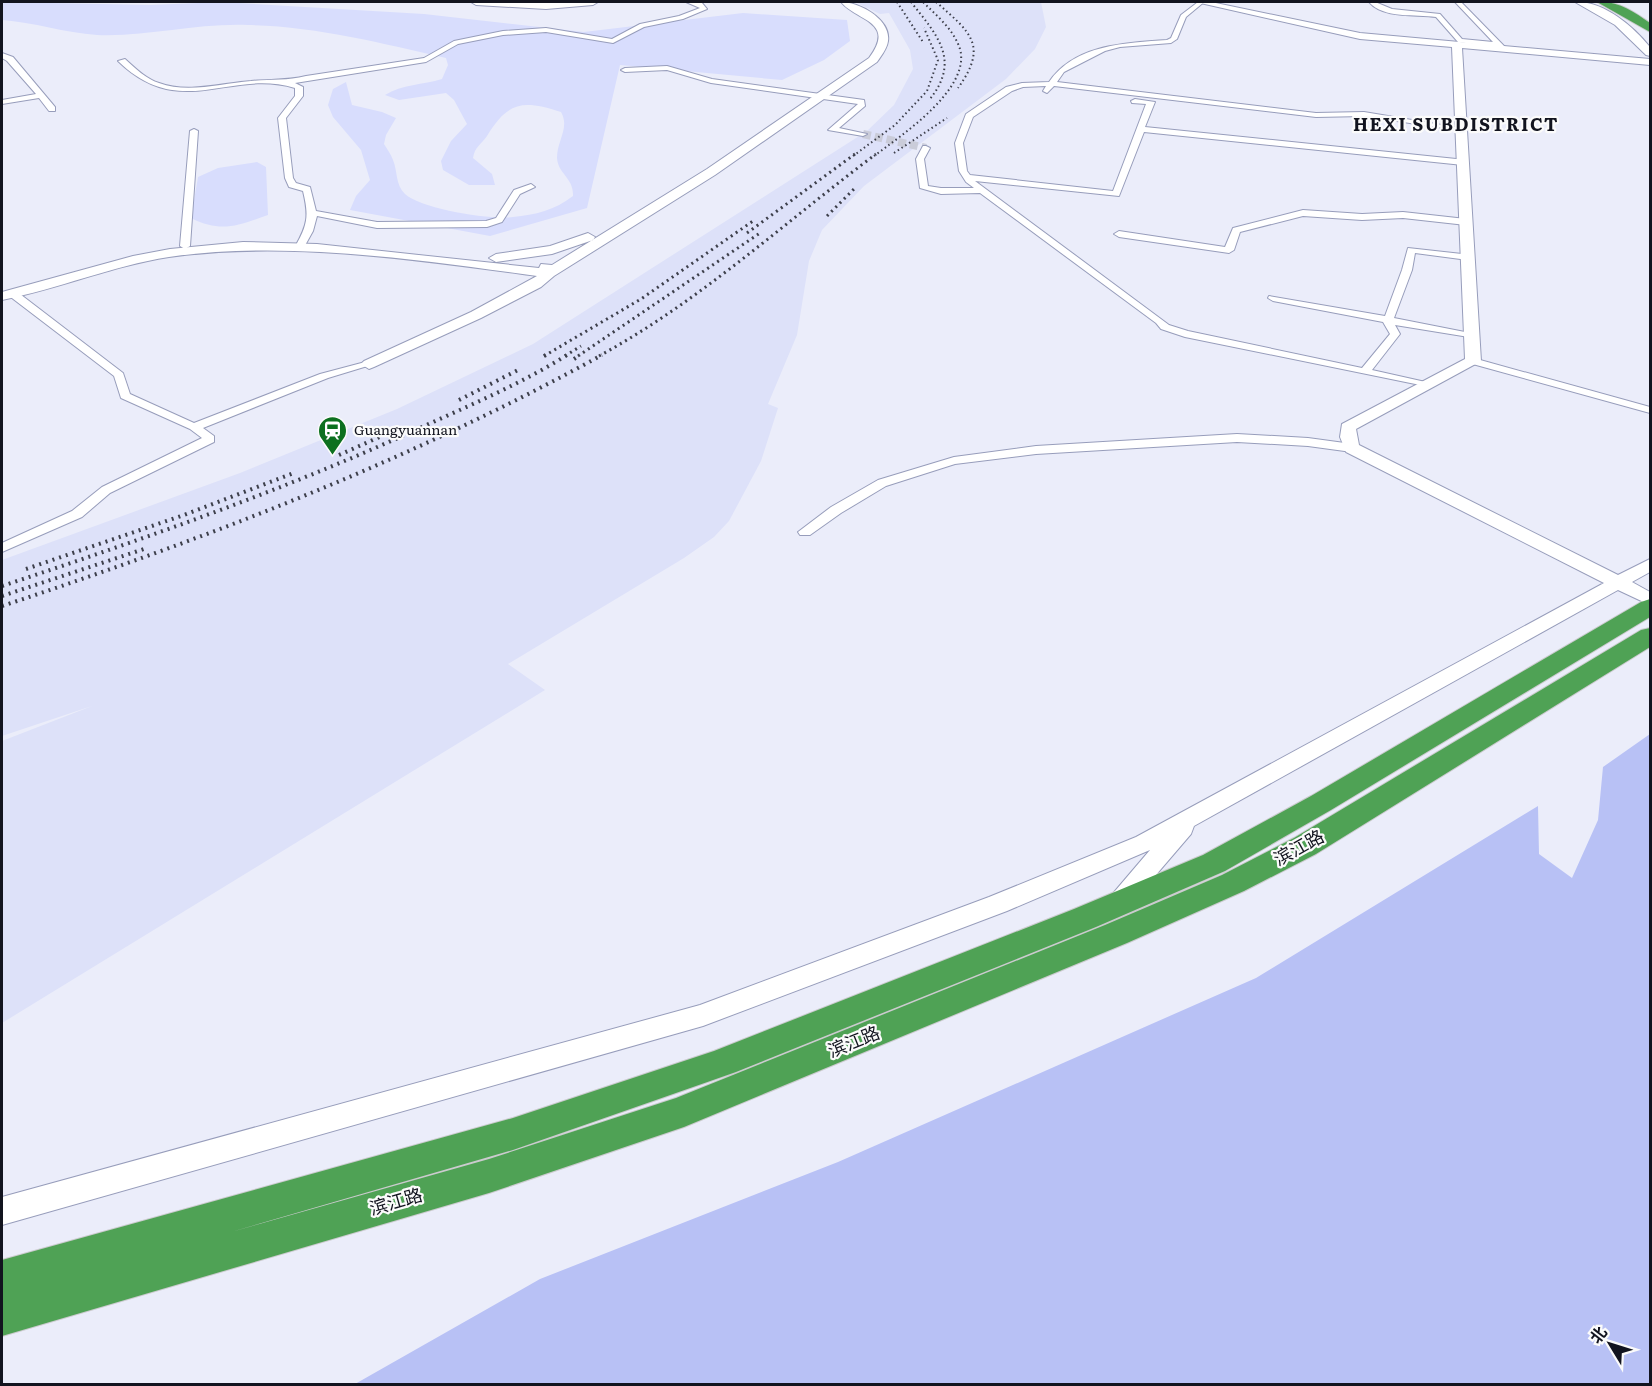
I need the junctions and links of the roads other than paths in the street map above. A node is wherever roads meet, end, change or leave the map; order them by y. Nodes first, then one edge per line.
1 (476, 2) edge
2 (593, 2) edge
3 (689, 2) edge
4 (833, 2) edge
5 (845, 2) edge
6 (1200, 2) edge
7 (1372, 2) edge
8 (1458, 2) edge
9 (1580, 2) edge
10 (1603, 2) edge
11 (1614, 2) edge
12 (1650, 20) edge
13 (1650, 28) edge
14 (1457, 44) junction
15 (1502, 47) junction
16 (1650, 53) edge
17 (2, 55) edge
18 (122, 61) dead end
19 (1650, 62) edge
20 (625, 70) dead end
21 (682, 73) dead end
22 (288, 83) junction
23 (733, 84) junction
24 (1052, 84) junction
25 (817, 94) junction
26 (40, 96) junction
27 (2, 102) edge
28 (52, 109) dead end
29 (1141, 129) junction
30 (1462, 129) junction
31 (195, 131) dead end
32 (863, 134) tunnel mouth
33 (926, 148) dead end
34 (1463, 162) junction
35 (967, 177) junction
36 (531, 187) dead end
37 (981, 190) junction
38 (313, 213) junction
39 (1466, 222) junction
40 (1119, 234) dead end
41 (301, 244) junction
42 (185, 246) junction
43 (540, 253) junction
44 (1468, 257) junction
45 (549, 273) junction
46 (4, 291) edge
47 (1273, 298) dead end
48 (1388, 321) junction
49 (1471, 336) junction
50 (1473, 361) junction
51 (369, 364) joint
52 (1365, 372) junction
53 (1426, 385) junction
54 (1650, 410) edge
55 (194, 427) junction
56 (1352, 448) junction
57 (805, 532) dead end
58 (2, 548) edge
59 (1650, 565) edge
60 (1618, 583) junction
61 (1650, 599) edge
62 (1650, 607) edge
63 (1650, 636) edge
64 (1196, 814) junction
65 (1115, 905) junction
66 (2, 1211) edge
67 (2, 1279) edge
68 (2, 1316) edge

1 - 2 street
3 - 22 street
4 - 25 street
5 - 25 street
6 - 14 street
6 - 24 street
7 - 15 street
8 - 15 street
9 - 16 street
10 - 13 highway
11 - 12 highway
14 - 15 street
14 - 30 street
15 - 19 street
17 - 26 street
18 - 22 street
20 - 23 street
21 - 23 street
22 - 38 street
23 - 25 street
24 - 29 street
24 - 30 street
24 - 35 street
25 - 32 street
25 - 43 street
25 - 45 street
26 - 27 street
26 - 28 street
29 - 34 street
29 - 35 street
30 - 34 street
31 - 42 street
33 - 37 street
34 - 39 street
35 - 37 street
36 - 38 street
37 - 52 street
38 - 41 street
39 - 40 street
39 - 44 street
41 - 42 street
41 - 43 street
41 - 45 street
41 - 46 street
42 - 46 street
43 - 45 street
44 - 48 street
44 - 49 street
45 - 51 street
46 - 55 street
47 - 48 street
48 - 49 street
48 - 52 street
49 - 50 street
50 - 53 street
50 - 54 street
51 - 55 street
52 - 53 street
53 - 56 street
55 - 58 street
56 - 57 street
56 - 60 street
59 - 60 street
60 - 61 street
60 - 64 street
62 - 65 highway, 滨江路
63 - 68 highway, 滨江路
64 - 65 street
64 - 66 street
65 - 67 highway, 滨江路

